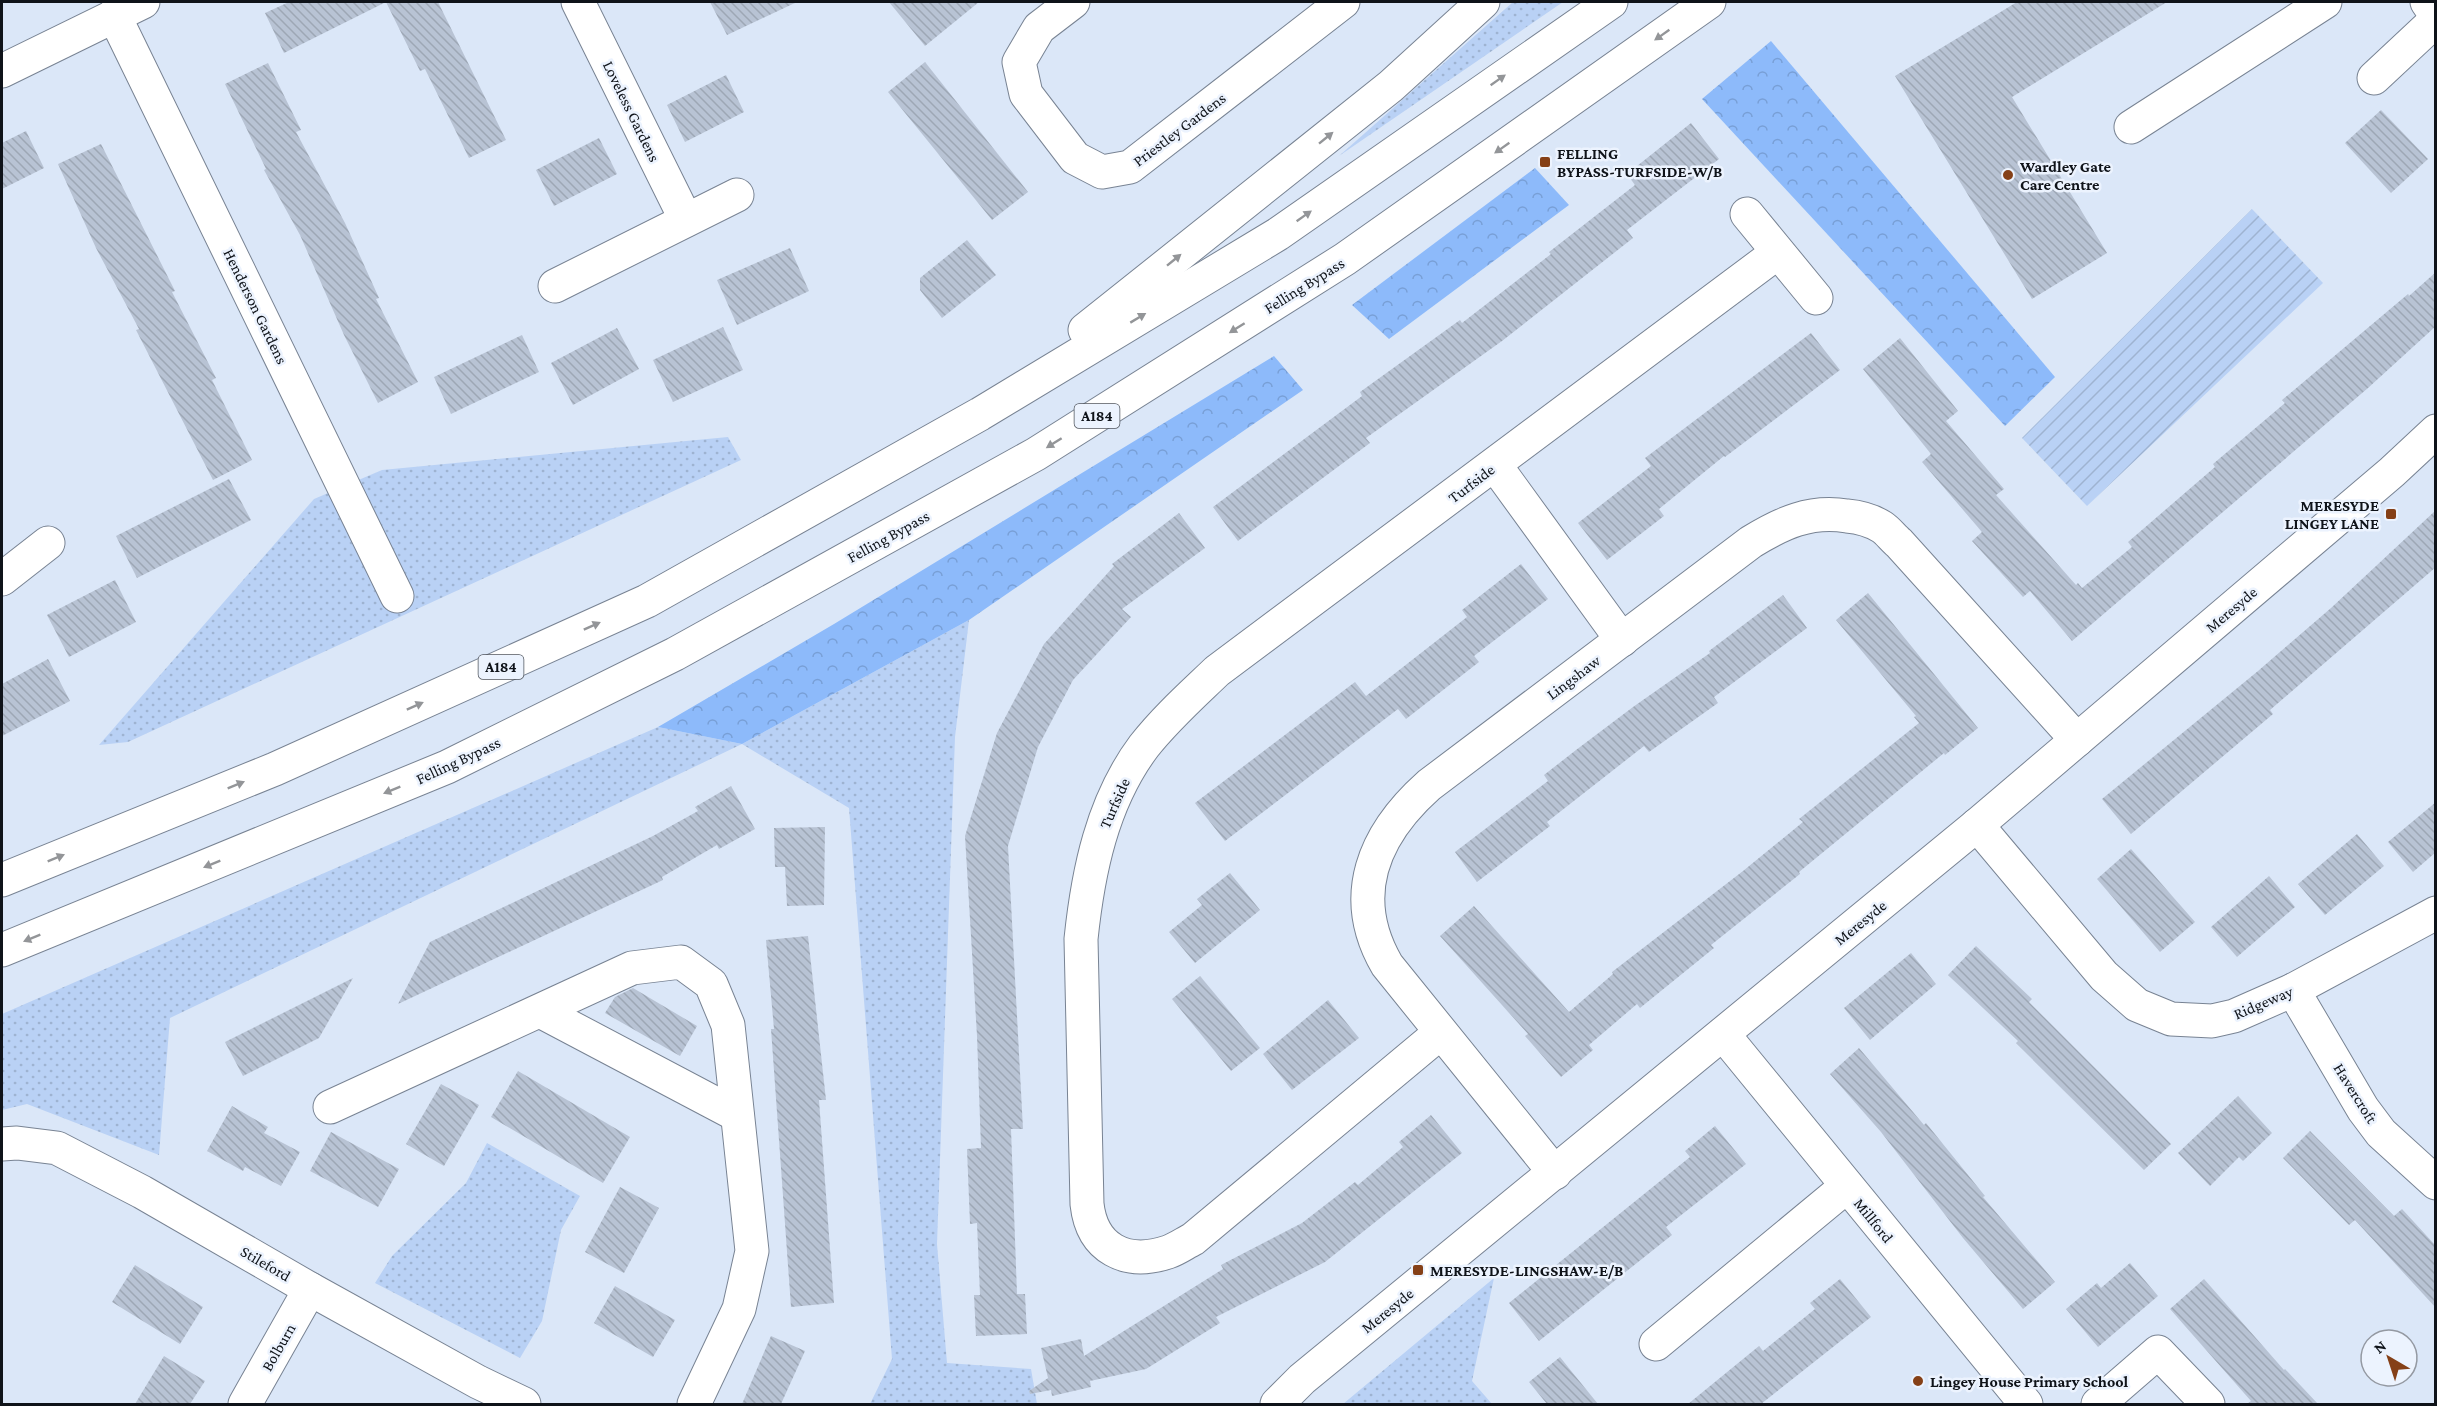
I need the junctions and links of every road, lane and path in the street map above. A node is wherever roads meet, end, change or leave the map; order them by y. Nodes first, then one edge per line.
1 (578, 2) edge
2 (1072, 2) edge
3 (1343, 2) edge
4 (1483, 2) edge
5 (1611, 2) edge
6 (1709, 2) edge
7 (2325, 2) edge
8 (2427, 2) edge
9 (129, 8) edge
10 (2436, 18) edge
11 (2, 71) edge
12 (2374, 78) dead end
13 (2132, 127) dead end
14 (737, 195) dead end
15 (1747, 214) dead end
16 (686, 220) junction
17 (1777, 253) junction
18 (555, 286) dead end
19 (1816, 298) dead end
20 (980, 414) junction
21 (2436, 431) edge
22 (1495, 465) junction
23 (48, 543) dead end
24 (2, 579) edge
25 (397, 596) dead end
26 (1622, 640) junction
27 (2077, 740) junction
28 (1977, 825) junction
29 (2, 880) edge
30 (2436, 913) edge
31 (2, 950) edge
32 (2294, 990) junction
33 (540, 1011) junction
34 (1440, 1033) junction
35 (1723, 1034) junction
36 (330, 1107) dead end
37 (737, 1115) junction
38 (2, 1144) edge
39 (1555, 1173) junction
40 (2436, 1183) edge
41 (1847, 1186) junction
42 (310, 1289) junction
43 (1656, 1344) dead end
44 (245, 1404) edge
45 (524, 1404) edge
46 (694, 1404) edge
47 (1278, 1404) edge
48 (2026, 1404) edge
49 (2098, 1404) edge
50 (2208, 1404) edge

1 - 16 main road, Loveless Gardens
2 - 3 main road, Priestley Gardens
20 -> 4 main road
20 -> 5 main road, A184
6 -> 31 main road, Felling Bypass / A184
7 - 13 main road
8 - 10 main road
9 - 11 main road
9 - 25 main road, Henderson Gardens
10 - 12 main road
14 - 16 main road
15 - 17 main road
16 - 18 main road
17 - 19 main road
17 - 22 main road, Turfside
29 -> 20 main road, A184
21 - 27 main road, Meresyde
22 - 26 main road
22 - 34 main road, Turfside
23 - 24 main road
26 - 27 main road, Lingshaw
26 - 34 main road, Lingshaw
27 - 28 main road, Meresyde
28 - 32 main road, Ridgeway
28 - 35 main road, Meresyde
30 - 32 main road, Ridgeway
32 - 40 main road, Havercroft
33 - 36 main road
33 - 37 main road
33 - 37 main road
34 - 39 main road, Lingshaw
35 - 39 main road, Meresyde
35 - 41 main road, Millford
37 - 46 main road
38 - 42 main road, Stileford
39 - 47 main road, Meresyde
41 - 43 main road
41 - 48 main road, Millford
42 - 44 main road, Bolburn
42 - 45 main road, Stileford
49 - 50 main road

